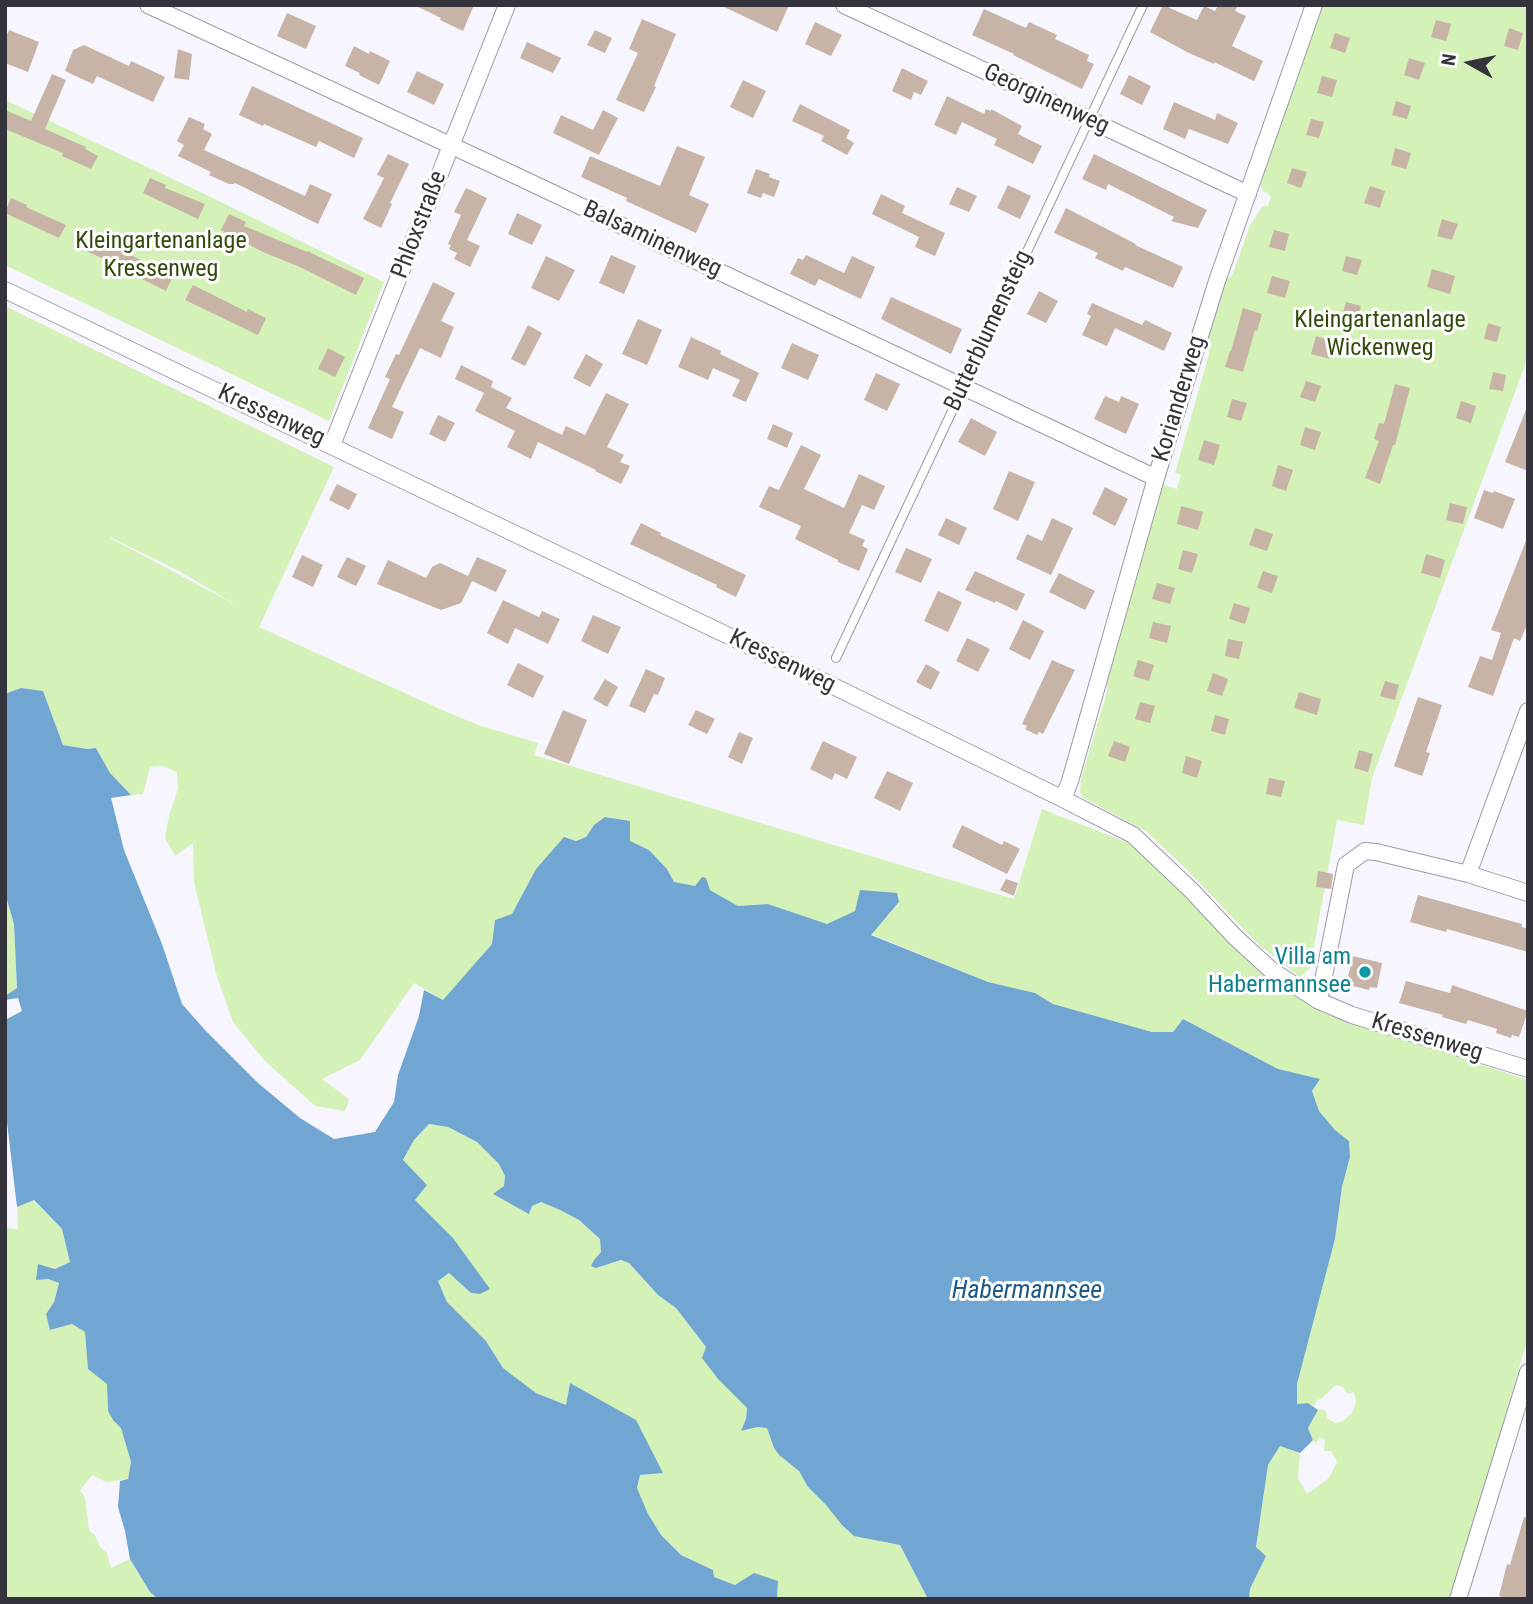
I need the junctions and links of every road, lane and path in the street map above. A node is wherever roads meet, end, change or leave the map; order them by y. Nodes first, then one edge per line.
1 (148, 5) edge
2 (507, 5) edge
3 (844, 5) edge
4 (1143, 5) edge
5 (1314, 5) edge
6 (1089, 120) junction
7 (451, 145) junction
8 (1248, 194) junction
9 (5, 290) edge
10 (963, 387) junction
11 (332, 445) junction
12 (1156, 478) junction
13 (836, 658) dead end
14 (1528, 711) edge
15 (1063, 799) junction
16 (1468, 874) junction
17 (1528, 893) edge
18 (1319, 1001) junction
19 (1528, 1069) edge
20 (1528, 1372) edge
21 (1458, 1599) edge

1 - 7 street, Balsaminenweg
2 - 7 street, Phloxstraße
3 - 6 street, Georginenweg
4 - 6 lane, Butterblumensteig
5 - 8 street, Korianderweg
6 - 8 street, Georginenweg
6 - 10 lane, Butterblumensteig
7 - 10 street, Balsaminenweg
7 - 11 street, Phloxstraße
8 - 12 street, Korianderweg
9 - 11 street, Kressenweg
10 - 12 street, Balsaminenweg
10 - 13 lane, Butterblumensteig
11 - 15 street, Kressenweg
12 - 15 street, Korianderweg
14 - 16 street
15 - 18 street, Kressenweg
16 - 17 street
16 - 18 street
18 - 19 street, Kressenweg
20 - 21 street

